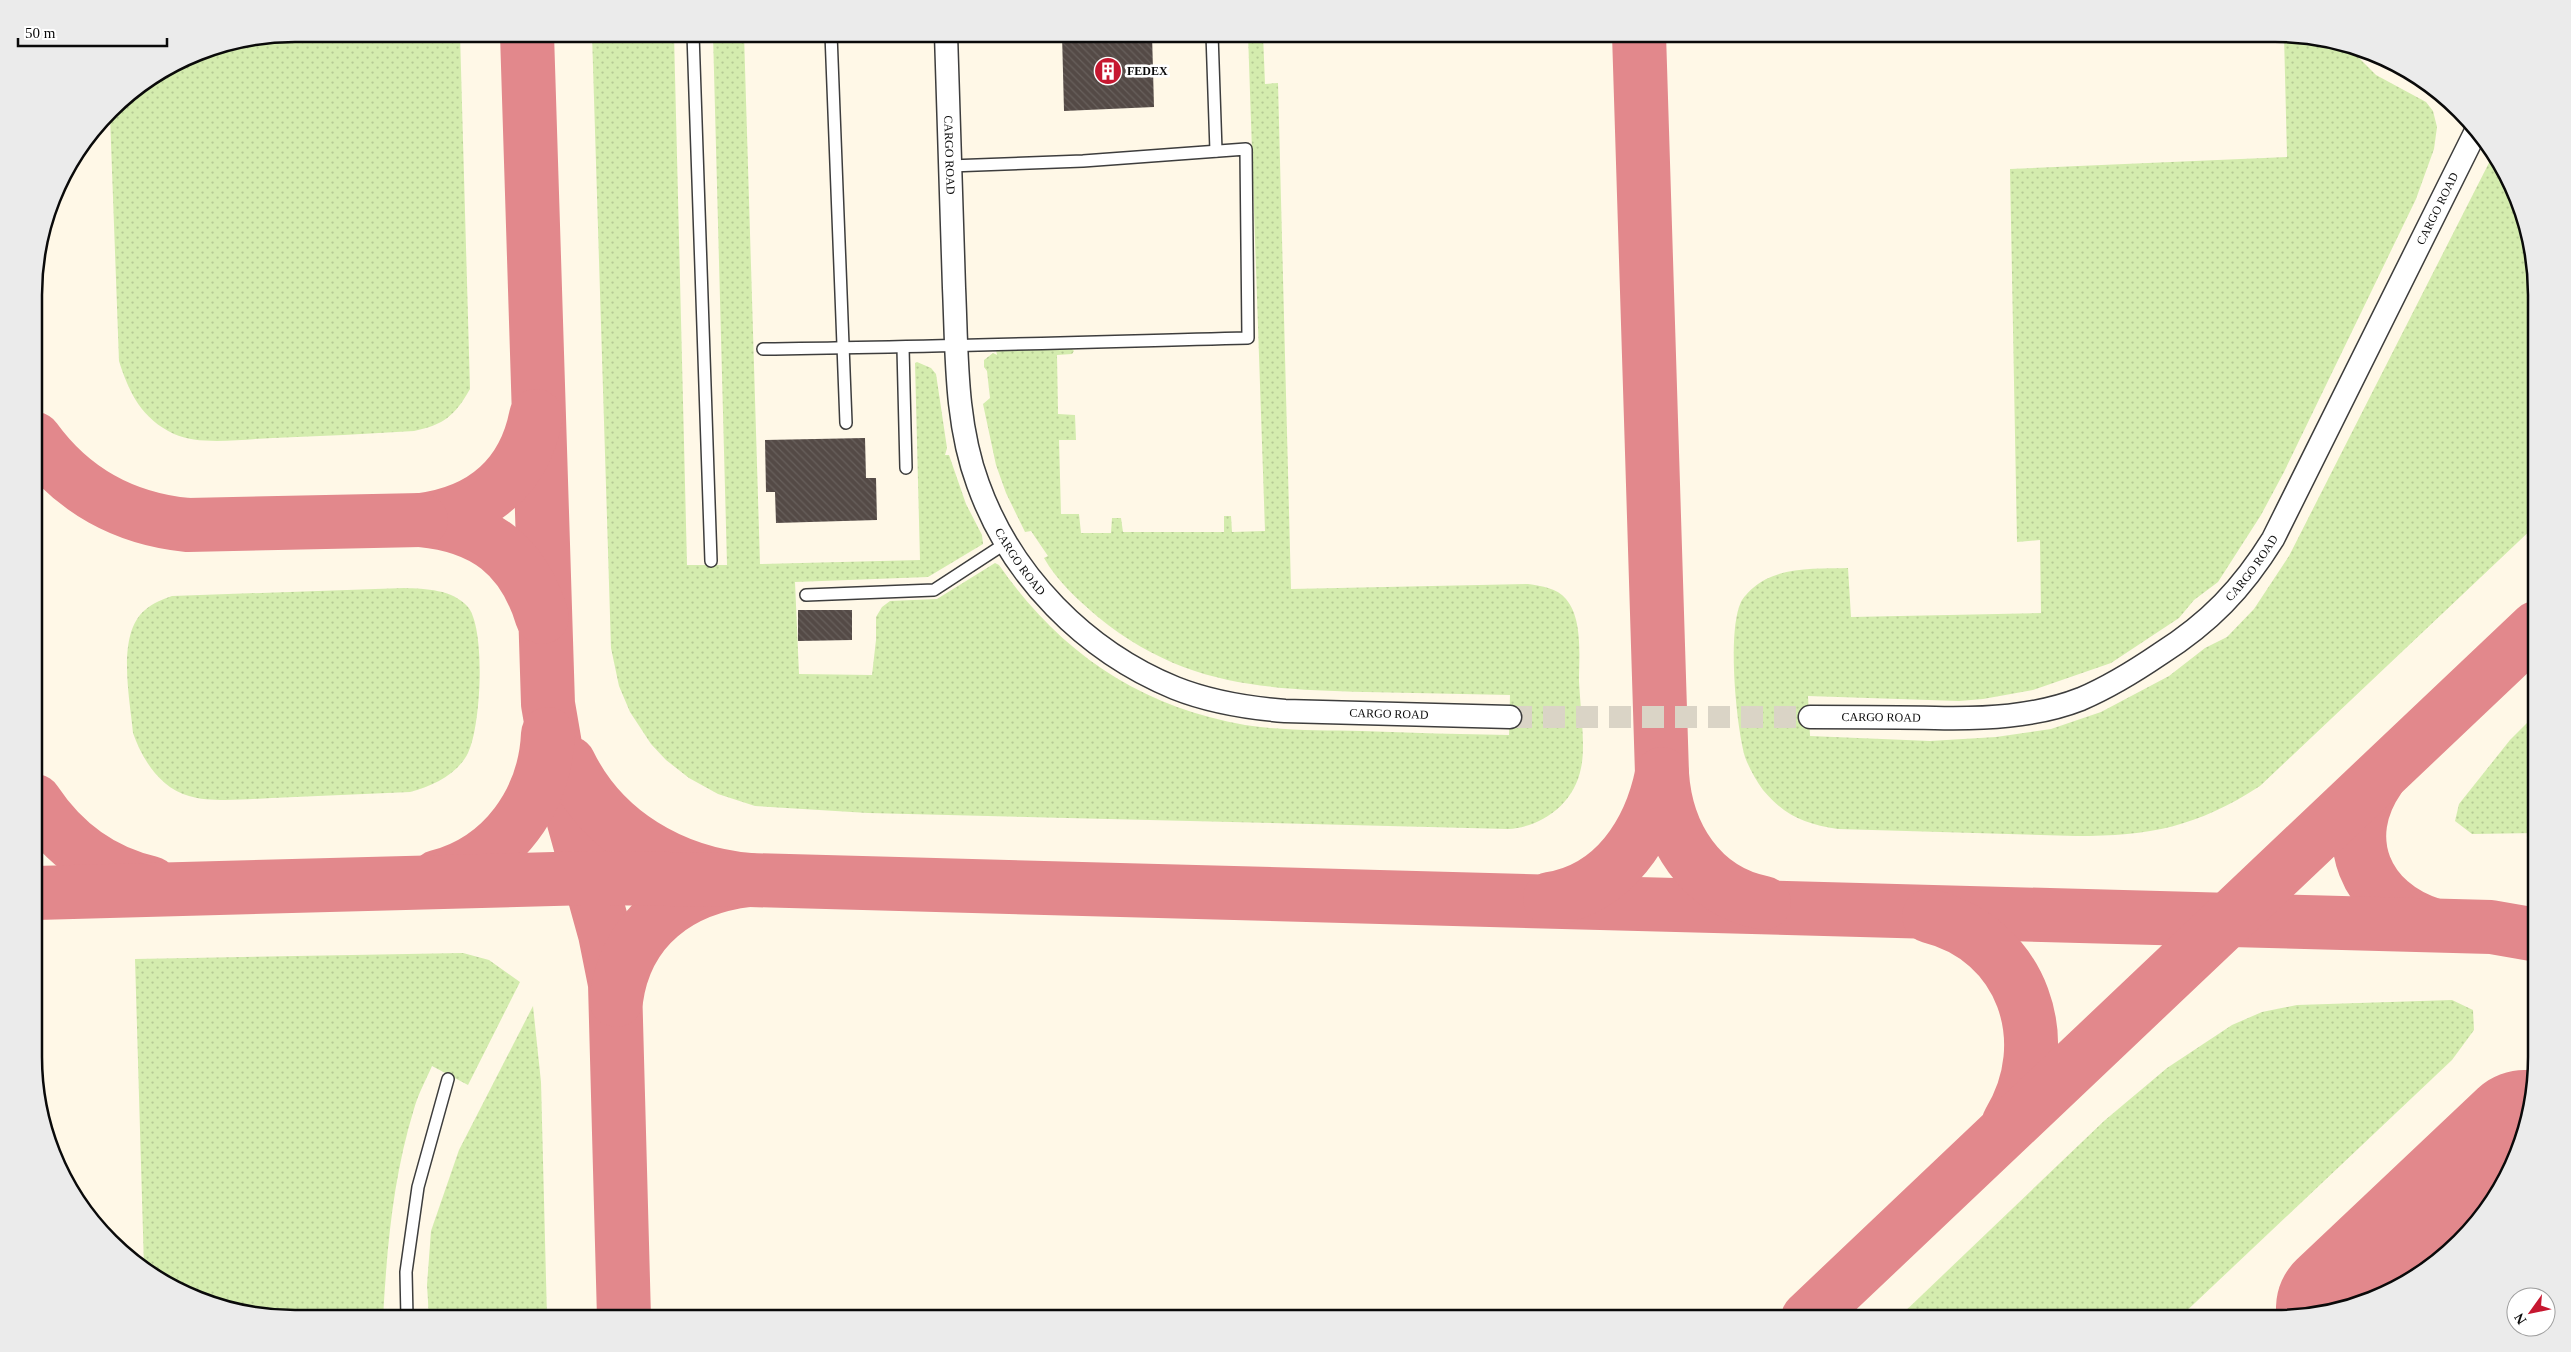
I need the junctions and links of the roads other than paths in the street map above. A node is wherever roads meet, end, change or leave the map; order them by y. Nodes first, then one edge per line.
1 (693, 42) edge
2 (831, 42) edge
3 (946, 42) edge
4 (1212, 42) edge
5 (2473, 138) edge
6 (1216, 151) junction
7 (950, 166) junction
8 (956, 347) junction
9 (844, 348) junction
10 (903, 348) junction
11 (763, 349) dead end
12 (846, 423) dead end
13 (906, 468) dead end
14 (1006, 544) junction
15 (711, 561) dead end
16 (806, 595) dead end
17 (1510, 717) tunnel mouth
18 (1810, 717) tunnel mouth
19 (448, 1079) dead end
20 (407, 1310) edge

1 - 15 lane
2 - 9 lane
3 - 7 street, CARGO ROAD
4 - 6 lane
5 - 18 street, CARGO ROAD
6 - 7 lane
6 - 8 lane
7 - 8 street, CARGO ROAD
8 - 10 lane
8 - 14 street, CARGO ROAD
9 - 10 lane
9 - 11 lane
9 - 12 lane
10 - 13 lane
14 - 16 lane
14 - 17 street, CARGO ROAD
19 - 20 lane

